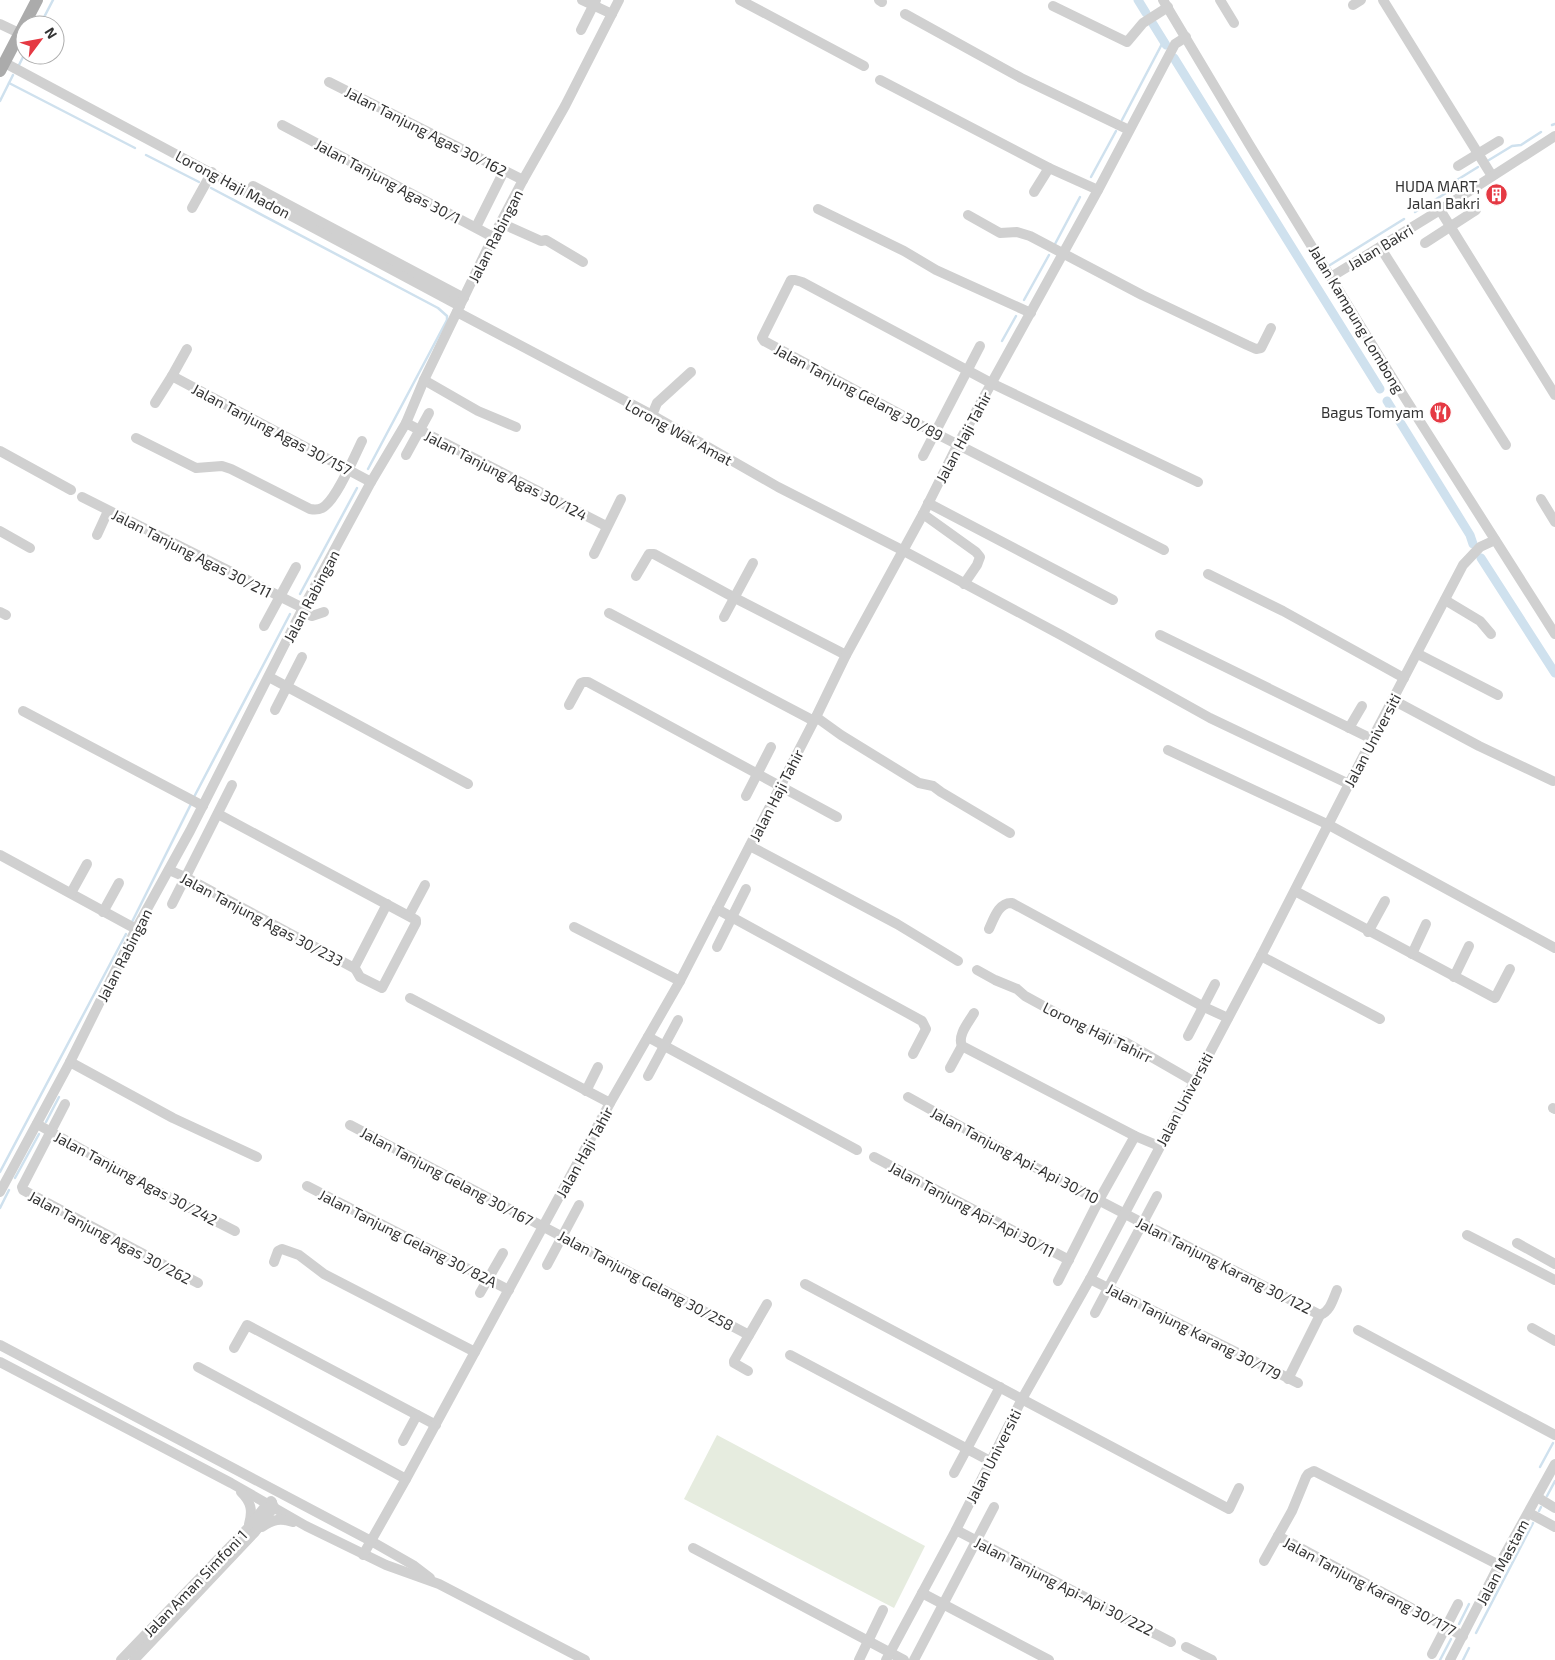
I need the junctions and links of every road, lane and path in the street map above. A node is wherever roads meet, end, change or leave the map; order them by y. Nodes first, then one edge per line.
1 (37, 0) edge
2 (582, 0) edge
3 (619, 0) edge
4 (740, 0) edge
5 (1220, 0) edge
6 (1383, 0) edge
7 (595, 3) edge
8 (1165, 4) edge
9 (1053, 6) dead end
10 (612, 14) junction
11 (905, 14) dead end
12 (29, 15) edge
13 (1234, 23) dead end
14 (0, 24) edge
15 (581, 30) dead end
16 (15, 31) edge
17 (1186, 37) junction
18 (15, 41) edge
19 (864, 66) dead end
20 (2, 67) edge
21 (880, 80) dead end
22 (329, 82) dead end
23 (282, 125) dead end
24 (1129, 130) junction
25 (1555, 136) edge
26 (1499, 140) dead end
27 (1478, 154) junction
28 (1458, 166) dead end
29 (1049, 168) junction
30 (504, 171) junction
31 (212, 172) junction
32 (1492, 176) junction
33 (523, 180) junction
34 (1098, 190) junction
35 (1034, 192) dead end
36 (249, 193) joint
37 (192, 208) dead end
38 (818, 209) dead end
39 (1440, 210) junction
40 (1476, 210) dead end
41 (968, 214) dead end
42 (501, 223) junction
43 (476, 227) junction
44 (1450, 227) junction
45 (494, 237) junction
46 (1424, 243) dead end
47 (1380, 247) junction
48 (1063, 254) junction
49 (583, 262) dead end
50 (1331, 277) junction
51 (461, 305) junction
52 (1031, 313) junction
53 (1271, 328) dead end
54 (980, 346) dead end
55 (187, 349) dead end
56 (967, 370) junction
57 (691, 372) dead end
58 (172, 376) junction
59 (424, 380) junction
60 (991, 383) junction
61 (1555, 395) edge
62 (155, 403) dead end
63 (429, 413) dead end
64 (652, 415) junction
65 (406, 423) junction
66 (516, 427) dead end
67 (420, 431) junction
68 (935, 433) junction
69 (136, 438) dead end
70 (362, 441) dead end
71 (958, 444) junction
72 (1506, 445) dead end
73 (0, 451) edge
74 (406, 455) dead end
75 (922, 456) dead end
76 (348, 470) junction
77 (371, 482) junction
78 (1198, 482) dead end
79 (71, 490) dead end
80 (82, 497) dead end
81 (621, 499) dead end
82 (1541, 500) dead end
83 (928, 503) junction
84 (108, 512) junction
85 (923, 514) junction
86 (1555, 522) edge
87 (606, 526) junction
88 (0, 531) edge
89 (97, 535) dead end
90 (1490, 542) junction
91 (30, 548) dead end
92 (902, 550) junction
93 (1164, 550) dead end
94 (594, 554) dead end
95 (753, 563) dead end
96 (296, 567) dead end
97 (1208, 574) dead end
98 (636, 576) dead end
99 (964, 584) junction
100 (278, 597) junction
101 (735, 598) junction
102 (1113, 600) dead end
103 (1445, 600) junction
104 (302, 610) junction
105 (324, 612) dead end
106 (609, 613) dead end
107 (724, 617) dead end
108 (264, 626) dead end
109 (1491, 634) dead end
110 (1555, 634) edge
111 (1160, 635) dead end
112 (1418, 654) junction
113 (846, 655) junction
114 (302, 657) dead end
115 (269, 676) junction
116 (1404, 678) junction
117 (288, 686) junction
118 (1498, 695) dead end
119 (1393, 700) junction
120 (569, 705) dead end
121 (1362, 706) dead end
122 (275, 710) dead end
123 (22, 711) dead end
124 (815, 719) junction
125 (1349, 728) junction
126 (1372, 739) junction
127 (771, 747) dead end
128 (1168, 750) dead end
129 (757, 774) junction
130 (1553, 782) dead end
131 (468, 784) dead end
132 (1349, 784) junction
133 (232, 785) dead end
134 (780, 786) junction
135 (746, 796) dead end
136 (196, 802) junction
137 (218, 814) junction
138 (837, 816) dead end
139 (1329, 825) junction
140 (1010, 832) dead end
141 (750, 846) junction
142 (0, 855) edge
143 (87, 864) dead end
144 (169, 870) junction
145 (185, 877) junction
146 (119, 883) dead end
147 (425, 885) dead end
148 (746, 889) dead end
149 (1295, 891) junction
150 (71, 893) junction
151 (1386, 901) dead end
152 (172, 904) dead end
153 (387, 904) junction
154 (717, 909) junction
155 (103, 912) junction
156 (409, 916) junction
157 (732, 918) junction
158 (1426, 924) dead end
159 (574, 927) dead end
160 (989, 929) dead end
161 (136, 930) junction
162 (1368, 932) junction
163 (1469, 946) dead end
164 (717, 947) dead end
165 (1555, 948) edge
166 (1412, 954) junction
167 (1261, 956) junction
168 (958, 961) dead end
169 (355, 969) junction
170 (1510, 969) dead end
171 (977, 970) dead end
172 (1454, 977) junction
173 (680, 980) junction
174 (1215, 984) dead end
175 (410, 998) dead end
176 (1204, 1007) junction
177 (974, 1013) dead end
178 (1228, 1018) junction
179 (1380, 1019) dead end
180 (678, 1020) dead end
181 (1188, 1036) dead end
182 (648, 1037) junction
183 (665, 1046) junction
184 (962, 1046) junction
185 (913, 1054) dead end
186 (70, 1062) junction
187 (598, 1067) dead end
188 (950, 1068) dead end
189 (648, 1076) dead end
190 (1193, 1081) junction
191 (586, 1091) junction
192 (908, 1097) dead end
193 (65, 1104) dead end
194 (610, 1104) junction
195 (37, 1124) junction
196 (350, 1125) dead end
197 (50, 1132) junction
198 (1135, 1136) junction
199 (1159, 1146) junction
200 (857, 1150) dead end
201 (257, 1157) dead end
202 (874, 1157) dead end
203 (307, 1186) dead end
204 (0, 1192) edge
205 (1157, 1196) dead end
206 (1099, 1200) junction
207 (579, 1205) dead end
208 (1124, 1213) junction
209 (1142, 1223) junction
210 (543, 1226) junction
211 (235, 1231) dead end
212 (1467, 1235) dead end
213 (562, 1236) junction
214 (1517, 1243) dead end
215 (503, 1253) dead end
216 (1069, 1260) junction
217 (274, 1262) dead end
218 (1555, 1264) edge
219 (547, 1265) dead end
220 (487, 1279) junction
221 (1090, 1279) junction
222 (1555, 1280) edge
223 (1058, 1281) dead end
224 (198, 1284) dead end
225 (805, 1284) dead end
226 (1109, 1287) junction
227 (509, 1290) junction
228 (1337, 1290) dead end
229 (480, 1293) dead end
230 (767, 1304) dead end
231 (1095, 1313) dead end
232 (1322, 1314) junction
233 (1532, 1328) dead end
234 (1358, 1330) dead end
235 (749, 1335) junction
236 (1555, 1341) edge
237 (0, 1345) edge
238 (234, 1348) dead end
239 (474, 1352) junction
240 (790, 1355) dead end
241 (0, 1362) edge
242 (198, 1367) dead end
243 (748, 1371) dead end
244 (1288, 1378) junction
245 (1298, 1383) dead end
246 (1000, 1388) junction
247 (1022, 1399) junction
248 (416, 1415) junction
249 (436, 1425) junction
250 (1555, 1435) edge
251 (403, 1441) dead end
252 (967, 1448) junction
253 (990, 1461) junction
254 (1555, 1464) edge
255 (954, 1473) dead end
256 (406, 1479) junction
257 (255, 1480) junction
258 (231, 1483) junction
259 (1238, 1488) dead end
260 (1537, 1497) junction
261 (271, 1504) junction
262 (302, 1505) junction
263 (994, 1506) dead end
264 (1555, 1508) edge
265 (1529, 1513) junction
266 (306, 1526) junction
267 (1555, 1527) edge
268 (251, 1530) junction
269 (956, 1530) junction
270 (1278, 1536) junction
271 (371, 1540) junction
272 (976, 1541) junction
273 (693, 1548) dead end
274 (363, 1555) junction
275 (1264, 1562) dead end
276 (1499, 1565) junction
277 (438, 1584) junction
278 (922, 1593) junction
279 (943, 1604) junction
280 (1458, 1604) dead end
281 (883, 1610) dead end
282 (1446, 1627) junction
283 (1463, 1636) junction
284 (868, 1641) junction
285 (1171, 1642) dead end
286 (1186, 1647) dead end
287 (1432, 1654) dead end
288 (888, 1656) edge
289 (121, 1660) edge
290 (134, 1660) edge
291 (585, 1660) edge
292 (859, 1660) edge
293 (904, 1660) edge
294 (914, 1660) edge
295 (1049, 1660) edge
296 (1212, 1660) edge
297 (1450, 1660) edge

1 - 12 main road
2 - 7 street
3 - 10 street, Jalan Rabingan
4 - 19 street
5 - 13 street
6 - 27 street
7 - 10 street
7 - 15 street
8 - 9 street
8 - 17 street, Jalan Kampung Lombong
10 - 33 street, Jalan Rabingan
11 - 24 street
14 - 16 street
17 - 24 street, Jalan Haji Tahir
17 - 50 street, Jalan Kampung Lombong
18 - 20 main road
20 - 31 street, Lorong Haji Madon
21 - 29 street
22 - 30 street, Jalan Tanjung Agas 30/162
23 - 43 street, Jalan Tanjung Agas 30/1
24 - 34 street, Jalan Haji Tahir
25 - 32 street, Jalan Bakri
26 - 27 street
27 - 28 street
27 - 32 street
29 - 34 street
29 - 35 street
30 - 33 street, Jalan Tanjung Agas 30/162
30 - 43 street
31 - 36 street, Lorong Haji Madon
31 - 37 street
32 - 39 street, Jalan Bakri
33 - 42 street, Jalan Rabingan
34 - 48 street, Jalan Haji Tahir
36 - 51 street, Lorong Wak Amat
38 - 52 street
39 - 44 street
39 - 47 street, Jalan Bakri
40 - 44 street
41 - 48 street
42 - 45 street, Jalan Rabingan
42 - 49 street
43 - 45 street, Jalan Tanjung Agas 30/1
44 - 46 street
44 - 61 street
45 - 51 street, Jalan Rabingan
47 - 50 street, Jalan Bakri
47 - 72 street
48 - 52 street, Jalan Haji Tahir
48 - 53 street
50 - 90 street, Jalan Kampung Lombong
51 - 59 street, Jalan Rabingan
51 - 64 street, Lorong Wak Amat
52 - 60 street, Jalan Haji Tahir
54 - 56 street
55 - 58 street
56 - 60 street
56 - 68 street
56 - 68 street, Jalan Tanjung Gelang 30/89
57 - 64 street
58 - 62 street
58 - 76 street, Jalan Tanjung Agas 30/157
59 - 65 street, Jalan Rabingan
59 - 66 street
60 - 71 street, Jalan Haji Tahir
60 - 78 street
63 - 67 street
64 - 92 street, Lorong Wak Amat
65 - 67 street, Jalan Tanjung Agas 30/124
65 - 77 street, Jalan Rabingan
67 - 74 street
67 - 87 street, Jalan Tanjung Agas 30/124
68 - 71 street, Jalan Tanjung Gelang 30/89
68 - 75 street
69 - 76 street
70 - 76 street
71 - 83 street, Jalan Haji Tahir
71 - 93 street, Jalan Tanjung Gelang 30/89
73 - 79 street
76 - 77 street, Jalan Tanjung Agas 30/157
77 - 104 street, Jalan Rabingan
80 - 84 street, Jalan Tanjung Agas 30/211
81 - 87 street
82 - 86 street
83 - 85 street, Jalan Haji Tahir
83 - 102 street
84 - 89 street
84 - 100 street, Jalan Tanjung Agas 30/211
85 - 92 street, Jalan Haji Tahir
85 - 99 street
87 - 94 street
88 - 91 street
90 - 103 street, Jalan Universiti
90 - 110 street, Jalan Kampung Lombong
92 - 99 street, Lorong Wak Amat
92 - 113 street, Jalan Haji Tahir
95 - 101 street
96 - 100 street
97 - 116 street
98 - 101 street
99 - 132 street, Lorong Wak Amat
100 - 104 street, Jalan Tanjung Agas 30/211
100 - 108 street
101 - 107 street
101 - 113 street
103 - 109 street
103 - 112 street, Jalan Universiti
104 - 105 street
104 - 115 street, Jalan Rabingan
106 - 124 street
111 - 125 street
112 - 116 street, Jalan Universiti
112 - 118 street
113 - 124 street, Jalan Haji Tahir
114 - 117 street
115 - 117 street
115 - 136 street, Jalan Rabingan
116 - 119 street, Jalan Universiti
117 - 122 street
117 - 131 street
119 - 126 street, Jalan Universiti
119 - 130 street
120 - 129 street
121 - 125 street
123 - 136 street
124 - 134 street, Jalan Haji Tahir
124 - 140 street
125 - 126 street
126 - 132 street, Jalan Universiti
127 - 129 street
128 - 139 street
129 - 134 street
129 - 135 street
132 - 139 street, Jalan Universiti
133 - 137 street
134 - 138 street
134 - 141 street, Jalan Haji Tahir
136 - 144 street, Jalan Rabingan
137 - 145 street
137 - 153 street
139 - 149 street, Jalan Universiti
139 - 165 street
141 - 154 street, Jalan Haji Tahir
141 - 168 street
142 - 150 street
143 - 150 street
144 - 145 street, Jalan Tanjung Agas 30/233
144 - 161 street, Jalan Rabingan
145 - 152 street
145 - 169 street, Jalan Tanjung Agas 30/233
146 - 155 street
147 - 156 street
148 - 157 street
149 - 162 street
149 - 167 street, Jalan Universiti
150 - 155 street
151 - 162 street
153 - 156 street
153 - 169 street
154 - 157 street
154 - 173 street, Jalan Haji Tahir
155 - 161 street
156 - 169 street, Jalan Tanjung Agas 30/233
157 - 164 street
157 - 185 street
158 - 166 street
159 - 173 street
160 - 176 street
161 - 186 street, Jalan Rabingan
162 - 166 street
163 - 172 street
166 - 172 street
167 - 178 street, Jalan Universiti
167 - 179 street
170 - 172 street
171 - 190 street, Lorong Haji Tahirr
173 - 182 street, Jalan Haji Tahir
174 - 176 street
175 - 191 street
176 - 178 street
176 - 181 street
177 - 184 street
178 - 190 street, Jalan Universiti
180 - 183 street
182 - 183 street
182 - 194 street, Jalan Haji Tahir
183 - 189 street
183 - 200 street
184 - 188 street
184 - 198 street
186 - 195 street, Jalan Rabingan
186 - 201 street
187 - 191 street
190 - 199 street, Jalan Universiti
191 - 194 street
192 - 206 street, Jalan Tanjung Api-Api 30/10
193 - 197 street
194 - 210 street, Jalan Haji Tahir
195 - 197 street, Jalan Tanjung Agas 30/242
195 - 204 street, Jalan Rabingan
196 - 210 street, Jalan Tanjung Gelang 30/167
197 - 211 street, Jalan Tanjung Agas 30/242
197 - 224 street, Jalan Tanjung Agas 30/262
198 - 199 street
198 - 206 street
199 - 208 street, Jalan Universiti
202 - 216 street, Jalan Tanjung Api-Api 30/11
203 - 220 street, Jalan Tanjung Gelang 30/82A
205 - 209 street
206 - 208 street, Jalan Tanjung Api-Api 30/10
206 - 216 street
207 - 213 street
208 - 209 street, Jalan Tanjung Karang 30/122
208 - 221 street, Jalan Universiti
209 - 226 street
209 - 232 street, Jalan Tanjung Karang 30/122
210 - 213 street, Jalan Tanjung Gelang 30/258
210 - 227 street, Jalan Haji Tahir
212 - 222 street
213 - 219 street
213 - 235 street, Jalan Tanjung Gelang 30/258
214 - 218 street
215 - 220 street
216 - 223 street
217 - 239 street
220 - 227 street, Jalan Tanjung Gelang 30/82A
220 - 229 street
221 - 226 street, Jalan Tanjung Karang 30/179
221 - 247 street, Jalan Universiti
225 - 246 street
226 - 231 street
226 - 244 street, Jalan Tanjung Karang 30/179
227 - 239 street, Jalan Haji Tahir
228 - 232 street
230 - 235 street
232 - 244 street
233 - 236 street
234 - 250 street
235 - 243 street
237 - 257 street
238 - 248 street
239 - 249 street, Jalan Haji Tahir
240 - 252 street
241 - 258 street
242 - 256 street
244 - 245 street, Jalan Tanjung Karang 30/179
246 - 247 street
246 - 252 street
247 - 253 street, Jalan Universiti
247 - 259 street
248 - 249 street
248 - 251 street
249 - 256 street, Jalan Haji Tahir
252 - 253 street
252 - 255 street
253 - 269 street, Jalan Universiti
254 - 260 street, Jalan Mastam
256 - 271 street, Jalan Haji Tahir
257 - 261 street
257 - 262 street
258 - 261 street
258 - 268 street
260 - 264 street
260 - 265 street, Jalan Mastam
261 - 262 street
261 - 266 street
261 - 268 street, Jalan Aman Simfoni 1
262 - 271 street
263 - 272 street
265 - 267 street
265 - 276 street, Jalan Mastam
266 - 268 street
266 - 274 street
268 - 289 street, Jalan Aman Simfoni 1
268 - 290 street, Jalan Aman Simfoni 1
269 - 272 street, Jalan Tanjung Api-Api 30/222
269 - 278 street, Jalan Universiti
270 - 275 street
270 - 276 street
270 - 282 street, Jalan Tanjung Karang 30/177
271 - 274 street, Jalan Haji Tahir
271 - 277 street
272 - 279 street
272 - 285 street, Jalan Tanjung Api-Api 30/222
273 - 284 street
274 - 277 street
276 - 283 street, Jalan Mastam
277 - 291 street
278 - 279 street
278 - 288 street, Jalan Universiti
279 - 294 street
279 - 295 street
280 - 282 street
281 - 284 street
282 - 283 street, Jalan Tanjung Karang 30/177
282 - 287 street
283 - 297 street, Jalan Mastam
284 - 288 street
284 - 292 street
286 - 296 street
288 - 293 street

